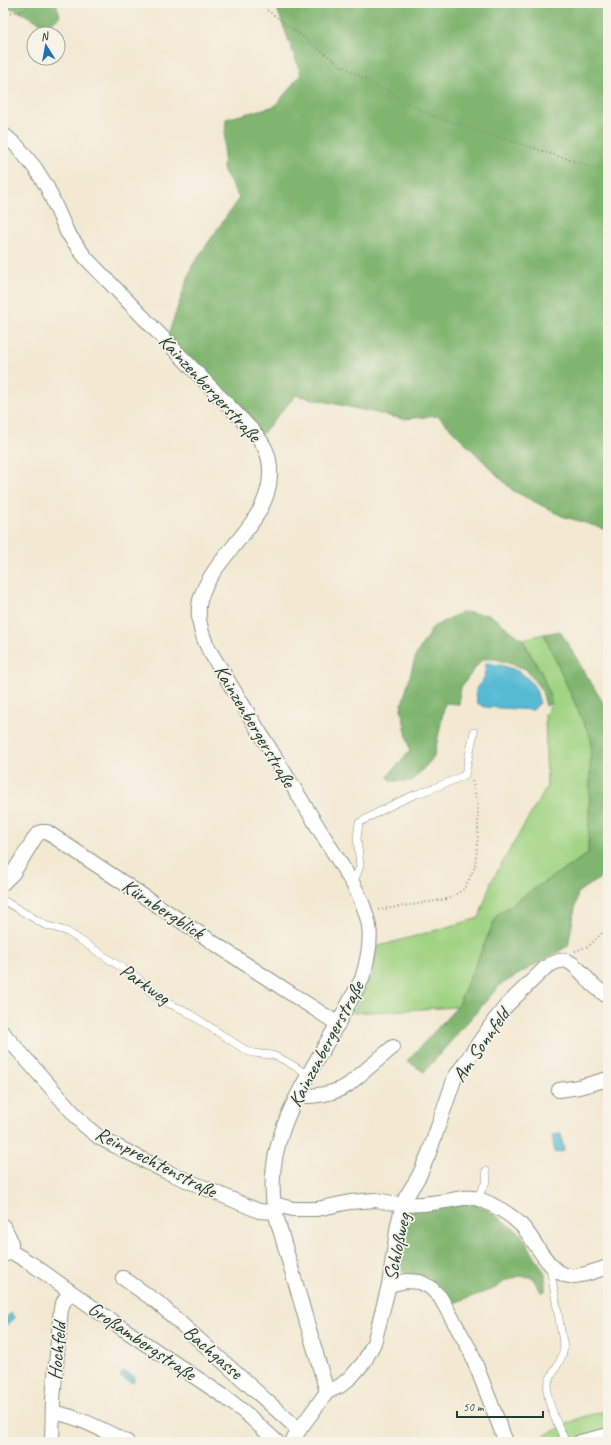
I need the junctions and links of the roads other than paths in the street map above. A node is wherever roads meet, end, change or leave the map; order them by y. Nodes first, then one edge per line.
1 (3, 134) edge
2 (474, 732) dead end
3 (3, 883) edge
4 (353, 884) junction
5 (3, 900) edge
6 (608, 997) edge
7 (338, 1024) junction
8 (3, 1033) edge
9 (393, 1047) dead end
10 (308, 1075) junction
11 (608, 1079) edge
12 (559, 1090) dead end
13 (298, 1094) junction
14 (486, 1171) dead end
15 (477, 1198) junction
16 (403, 1205) junction
17 (274, 1208) junction
18 (3, 1226) edge
19 (5, 1251) edge
20 (549, 1263) junction
21 (608, 1267) edge
22 (123, 1278) dead end
23 (389, 1285) junction
24 (70, 1292) junction
25 (326, 1392) junction
26 (53, 1412) junction
27 (299, 1430) junction
28 (608, 1435) edge
29 (52, 1442) edge
30 (127, 1442) edge
31 (277, 1442) edge
32 (292, 1442) edge
33 (506, 1442) edge
34 (566, 1442) edge
35 (580, 1442) edge

1 - 4 street, Kainzenbergerstraße
2 - 4 lane
3 - 7 street, Kürnbergblick
4 - 7 street, Kainzenbergerstraße
5 - 10 lane, Parkweg
6 - 16 street, Am Sonnfeld
7 - 10 street, Kainzenbergerstraße
8 - 17 street, Reinprechtenstraße
9 - 13 street
10 - 13 street, Kainzenbergerstraße
11 - 12 street
13 - 17 street, Kainzenbergerstraße
14 - 15 lane
15 - 16 street, Schloßweg
15 - 20 street
16 - 17 street, Reinprechtenstraße
16 - 23 street, Schloßweg
17 - 25 street, Kainzenbergerstraße
18 - 19 street
19 - 24 street, Großambergstraße
20 - 21 street
20 - 34 lane
22 - 27 street, Bachgasse
23 - 25 street, Schloßweg
23 - 33 street
24 - 26 street, Hochfeld
24 - 31 street, Großambergstraße
25 - 27 street, Schloßweg
26 - 29 street, Hochfeld
26 - 30 street
27 - 32 street, Schloßweg
28 - 35 street

